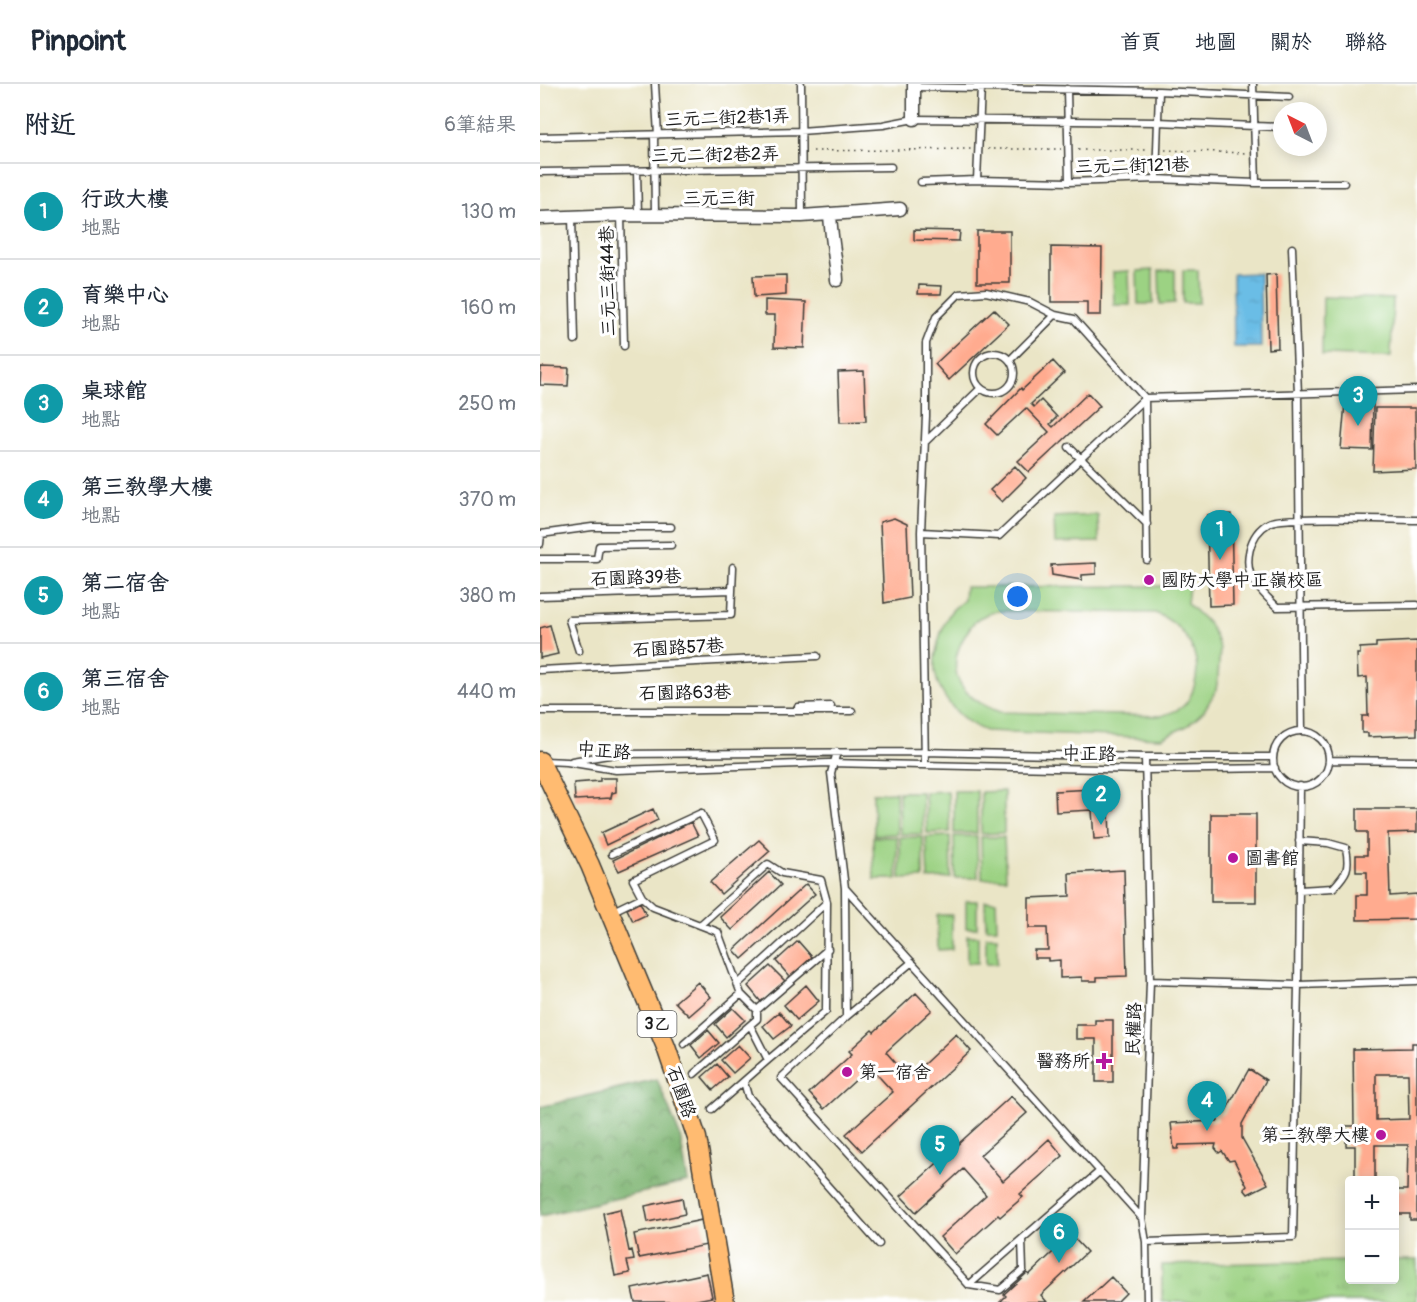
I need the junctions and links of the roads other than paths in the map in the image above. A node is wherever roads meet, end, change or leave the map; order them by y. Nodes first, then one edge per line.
1 (655, 84) edge
2 (801, 84) edge
3 (1253, 84) edge
4 (914, 86) edge
5 (981, 87) junction
6 (1067, 89) junction
7 (1159, 91) junction
8 (1254, 96) junction
9 (1290, 97) dead end
10 (979, 118) junction
11 (914, 119) junction
12 (1069, 120) junction
13 (1158, 122) junction
14 (1254, 126) junction
15 (1273, 127) edge
16 (800, 131) junction
17 (656, 135) junction
18 (540, 137) edge
19 (891, 167) dead end
20 (802, 169) junction
21 (637, 171) junction
22 (655, 171) junction
23 (540, 172) edge
24 (1156, 179) junction
25 (977, 180) junction
26 (921, 182) dead end
27 (1069, 182) junction
28 (1256, 183) junction
29 (1344, 183) dead end
30 (900, 209) dead end
31 (830, 214) junction
32 (572, 216) junction
33 (621, 216) junction
34 (638, 216) junction
35 (655, 216) junction
36 (802, 216) junction
37 (540, 218) edge
38 (1292, 248) dead end
39 (837, 280) dead end
40 (1055, 315) junction
41 (575, 340) dead end
42 (624, 346) dead end
43 (1010, 360) junction
44 (981, 388) junction
45 (1417, 390) edge
46 (1298, 394) junction
47 (1145, 398) junction
48 (924, 443) junction
49 (1069, 447) dead end
50 (1080, 460) junction
51 (1300, 519) junction
52 (1417, 520) edge
53 (1147, 524) junction
54 (671, 528) dead end
55 (921, 532) junction
56 (540, 544) edge
57 (671, 545) dead end
58 (540, 559) edge
59 (1147, 560) dead end
60 (733, 567) dead end
61 (732, 591) junction
62 (540, 596) edge
63 (1417, 605) edge
64 (1301, 606) junction
65 (579, 651) dead end
66 (816, 656) dead end
67 (540, 670) edge
68 (831, 706) dead end
69 (540, 711) edge
70 (852, 711) dead end
71 (1302, 731) junction
72 (837, 752) junction
73 (924, 752) junction
74 (1145, 757) junction
75 (1273, 757) junction
76 (1329, 760) junction
77 (540, 761) edge
78 (567, 762) junction
79 (1417, 762) edge
80 (925, 765) junction
81 (1275, 768) junction
82 (1145, 770) junction
83 (1300, 786) junction
84 (1299, 841) junction
85 (612, 854) dead end
86 (845, 888) junction
87 (1299, 890) junction
88 (642, 897) junction
89 (827, 902) junction
90 (610, 912) junction
91 (700, 925) junction
92 (828, 949) junction
93 (912, 962) junction
94 (1150, 981) junction
95 (1417, 981) edge
96 (738, 984) junction
97 (1298, 985) junction
98 (741, 994) junction
99 (758, 1010) junction
100 (846, 1017) junction
101 (750, 1025) junction
102 (684, 1044) dead end
103 (768, 1060) junction
104 (694, 1074) dead end
105 (744, 1082) junction
106 (712, 1109) dead end
107 (1100, 1171) junction
108 (1142, 1218) junction
109 (1022, 1239) junction
110 (1146, 1242) junction
111 (879, 1244) dead end
112 (969, 1285) junction
113 (725, 1302) edge
114 (1147, 1302) edge

1 - 17 lane
2 - 16 lane
3 - 8 lane
4 - 5 lane
4 - 11 street
5 - 6 lane
5 - 10 lane
6 - 7 lane
6 - 12 lane
7 - 8 lane
7 - 13 lane
8 - 9 lane
8 - 14 lane
10 - 11 lane, 三元二街2巷1弄
10 - 12 lane, 三元二街2巷1弄
10 - 25 lane
11 - 16 lane, 三元二街2巷1弄
12 - 13 lane, 三元二街2巷1弄
12 - 27 lane
13 - 14 lane, 三元二街2巷1弄
13 - 24 lane
14 - 15 lane, 三元二街2巷1弄
14 - 28 lane
16 - 17 lane, 三元二街2巷1弄
16 - 20 lane
17 - 18 lane, 三元二街2巷1弄
17 - 22 lane
19 - 20 lane, 三元二街2巷2弄
20 - 22 lane, 三元二街2巷2弄
20 - 36 lane
21 - 22 lane, 三元二街2巷2弄
21 - 23 lane, 三元二街2巷2弄
21 - 34 lane
22 - 35 lane
24 - 27 lane, 三元二街121巷
24 - 28 lane, 三元二街121巷
25 - 26 lane, 三元二街121巷
25 - 27 lane, 三元二街121巷
28 - 29 lane, 三元二街121巷
30 - 31 street, 三元三街
31 - 36 street, 三元三街
31 - 39 street
32 - 33 street, 三元三街
32 - 37 street, 三元三街
32 - 41 lane
33 - 34 street, 三元三街
33 - 42 lane, 三元三街44巷
34 - 35 street, 三元三街
35 - 36 street, 三元三街
38 - 46 lane
40 - 43 lane
40 - 47 lane
40 - 48 lane
43 - 44 lane
43 - 44 lane
44 - 48 lane
45 - 46 lane
46 - 47 lane
46 - 51 lane
47 - 50 lane
47 - 53 lane
48 - 55 lane
49 - 50 lane
50 - 53 lane
50 - 55 lane
51 - 52 lane
51 - 64 lane
51 - 64 lane
53 - 59 lane
54 - 56 lane
55 - 73 lane
57 - 58 lane
60 - 61 lane
61 - 62 lane, 石園路39巷
61 - 65 lane
63 - 64 lane
64 - 71 lane
66 - 67 lane, 石園路57巷
68 - 69 lane, 石園路63巷
69 - 70 lane
71 - 75 lane
71 - 76 lane
72 - 73 lane, 中正路
72 - 78 lane, 中正路
72 - 86 lane
73 - 74 lane, 中正路
73 - 80 lane
74 - 75 lane, 中正路
74 - 82 lane, 民權路
75 - 81 lane
76 - 79 lane
76 - 83 lane
77 - 78 lane
77 - 90 main road, 石園路 / 3乙
78 - 80 lane, 中正路
80 - 82 lane, 中正路
81 - 82 lane, 中正路
81 - 83 lane
82 - 94 lane, 民權路
83 - 84 lane
84 - 87 lane
84 - 87 lane
85 - 88 lane
86 - 93 lane
86 - 100 lane
87 - 97 lane
88 - 90 lane
88 - 91 lane
89 - 91 lane
89 - 92 lane
89 - 96 lane
90 - 113 main road, 石園路 / 3乙
91 - 96 lane
92 - 99 lane
92 - 103 lane
93 - 100 lane
93 - 107 lane
94 - 97 lane
94 - 108 lane, 民權路
95 - 97 lane
96 - 98 lane
97 - 110 lane
98 - 99 lane
98 - 102 lane
99 - 101 lane
100 - 112 lane
101 - 103 lane
101 - 104 lane
103 - 105 lane
105 - 106 lane
105 - 111 lane
107 - 108 lane
107 - 109 lane
108 - 110 lane, 民權路
109 - 112 lane
109 - 112 lane
110 - 114 lane, 民權路

